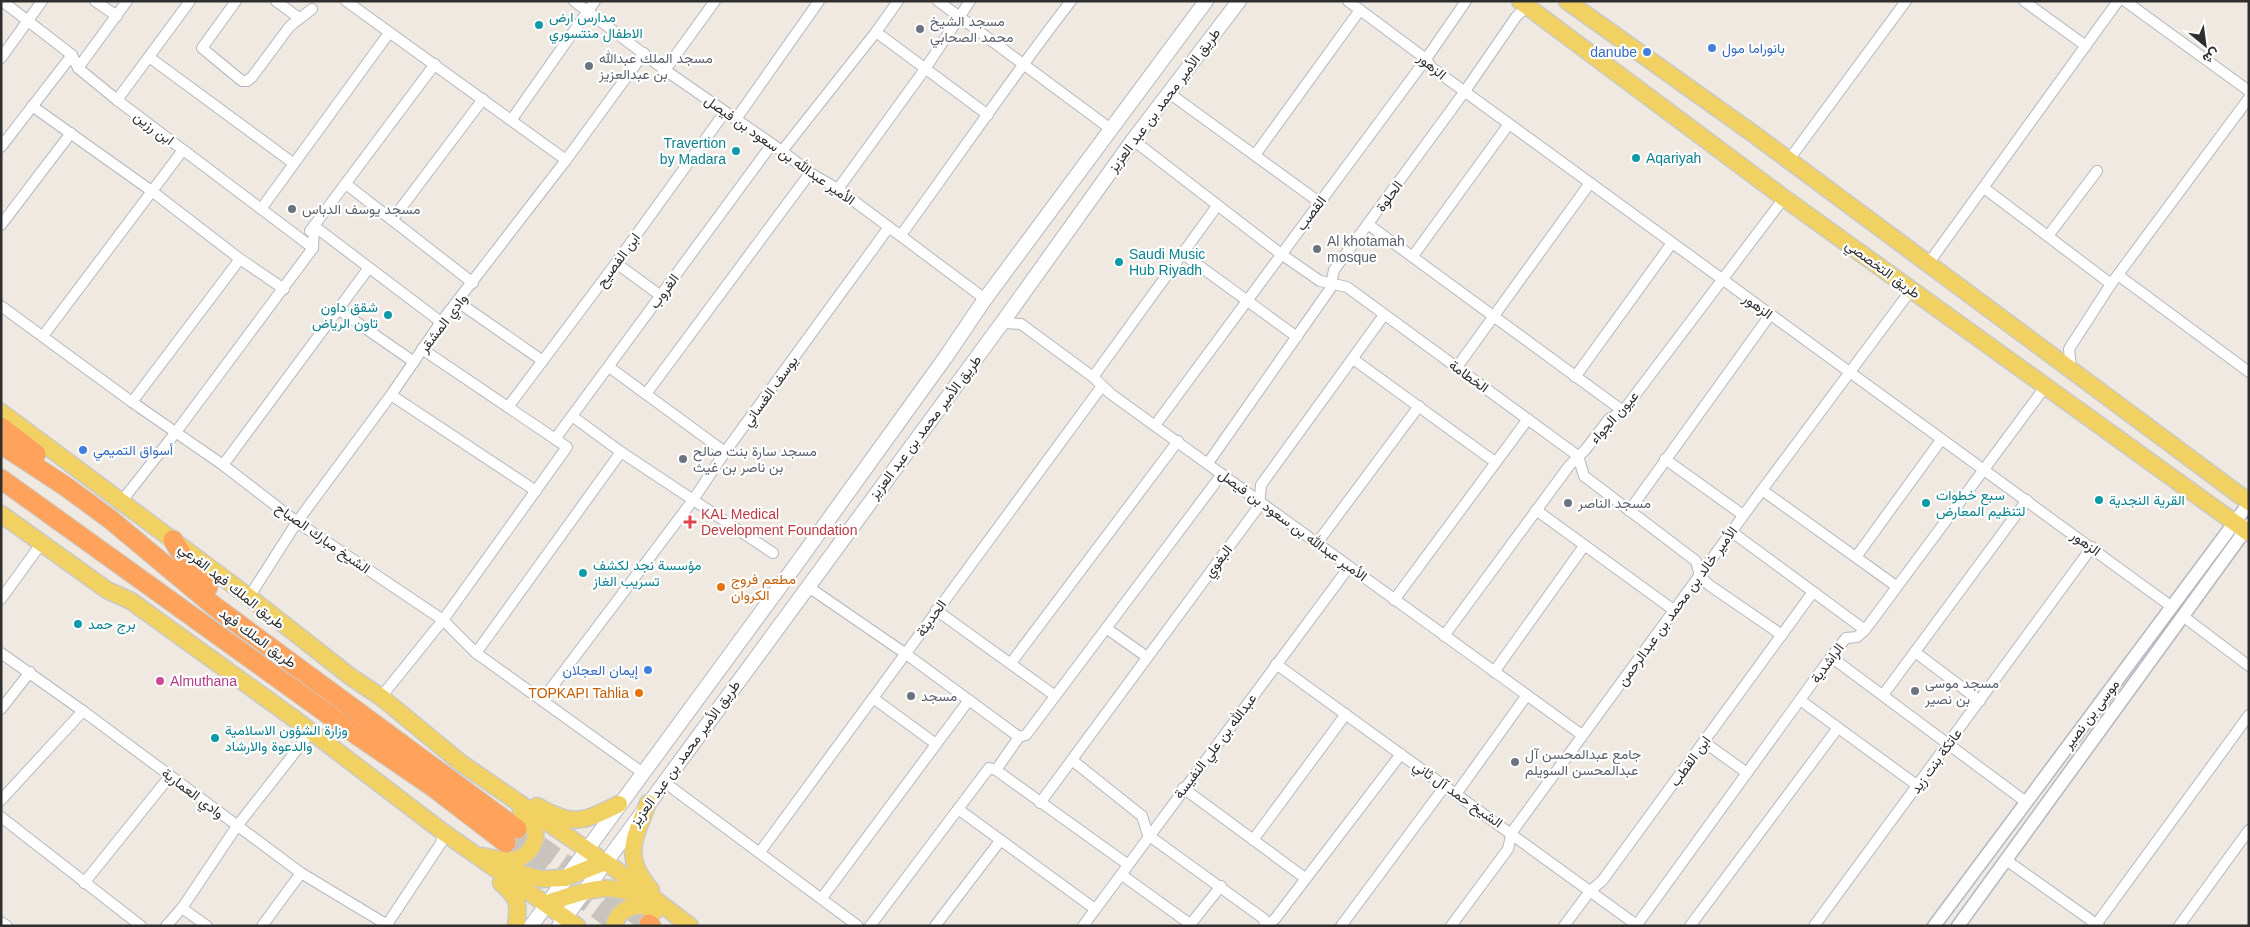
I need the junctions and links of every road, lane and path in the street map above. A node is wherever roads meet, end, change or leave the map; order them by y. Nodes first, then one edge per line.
1 (2, 1) edge
2 (42, 1) edge
3 (95, 1) edge
4 (127, 1) edge
5 (190, 1) edge
6 (236, 1) edge
7 (276, 1) edge
8 (346, 1) edge
9 (574, 1) edge
10 (595, 1) edge
11 (715, 1) edge
12 (819, 1) edge
13 (898, 1) edge
14 (938, 1) edge
15 (970, 1) edge
16 (1071, 1) edge
17 (1206, 1) edge
18 (1239, 1) edge
19 (1348, 1) edge
20 (1466, 1) edge
21 (1567, 1) edge
22 (1906, 1) edge
23 (2024, 1) edge
24 (2118, 1) edge
25 (2126, 1) edge
26 (1524, 4) edge
27 (312, 9) dead end
28 (1360, 10) junction
29 (587, 12) junction
30 (117, 16) junction
31 (958, 16) junction
32 (299, 18) junction
33 (29, 20) junction
34 (876, 32) junction
35 (389, 33) junction
36 (2086, 46) junction
37 (644, 53) junction
38 (72, 54) junction
39 (149, 57) junction
40 (1, 58) edge
41 (1426, 59) junction
42 (435, 64) junction
43 (1022, 64) junction
44 (78, 68) junction
45 (925, 69) junction
46 (665, 70) junction
47 (1465, 91) junction
48 (2249, 91) edge
49 (1169, 93) junction
50 (483, 98) junction
51 (2249, 98) edge
52 (117, 100) junction
53 (32, 106) junction
54 (725, 112) junction
55 (988, 115) junction
56 (512, 119) junction
57 (736, 119) junction
58 (1509, 124) junction
59 (1112, 130) junction
60 (71, 133) junction
61 (1133, 140) junction
62 (772, 144) junction
63 (1, 147) edge
64 (183, 150) junction
65 (782, 150) junction
66 (1255, 155) junction
67 (566, 160) junction
68 (1788, 161) junction
69 (293, 163) junction
70 (2096, 171) dead end
71 (810, 173) junction
72 (1590, 183) junction
73 (346, 184) junction
74 (1984, 188) junction
75 (838, 189) junction
76 (153, 192) junction
77 (1784, 198) junction
78 (1319, 202) junction
79 (1217, 206) junction
80 (261, 208) junction
81 (392, 220) junction
82 (1369, 224) junction
83 (1, 225) edge
84 (314, 226) junction
85 (890, 226) junction
86 (901, 235) junction
87 (2048, 236) junction
88 (304, 240) junction
89 (1672, 243) junction
90 (313, 248) junction
91 (1183, 254) junction
92 (1281, 254) junction
93 (1413, 256) junction
94 (240, 259) junction
95 (616, 263) junction
96 (1928, 264) junction
97 (368, 269) junction
98 (2118, 275) junction
99 (1722, 279) junction
100 (473, 283) junction
101 (1331, 284) junction
102 (2111, 284) junction
103 (284, 289) junction
104 (1911, 290) junction
105 (661, 296) junction
106 (985, 299) junction
107 (1247, 300) junction
108 (458, 302) junction
109 (1, 306) edge
110 (339, 310) junction
111 (1384, 315) junction
112 (1770, 315) junction
113 (1494, 317) junction
114 (441, 322) junction
115 (1002, 323) junction
116 (43, 336) junction
117 (1296, 337) junction
118 (422, 348) junction
119 (1353, 359) junction
120 (543, 361) junction
121 (414, 362) junction
122 (609, 367) junction
123 (1456, 367) junction
124 (2071, 369) junction
125 (1850, 372) junction
126 (2249, 372) edge
127 (1093, 377) junction
128 (1575, 377) junction
129 (1102, 386) junction
130 (2045, 387) junction
131 (646, 394) junction
132 (391, 395) junction
133 (132, 402) junction
134 (1419, 406) junction
135 (508, 407) junction
136 (1623, 411) junction
137 (1, 412) edge
138 (572, 416) junction
139 (1528, 419) junction
140 (1156, 424) junction
141 (1, 427) edge
142 (176, 432) junction
143 (556, 439) junction
144 (1178, 440) junction
145 (1941, 440) junction
146 (1, 444) edge
147 (621, 452) junction
148 (725, 452) junction
149 (1578, 456) junction
150 (1664, 459) junction
151 (1495, 462) junction
152 (1208, 463) junction
153 (223, 465) junction
154 (1984, 469) junction
155 (1222, 474) junction
156 (1, 479) edge
157 (2219, 480) junction
158 (65, 486) junction
159 (1762, 490) junction
160 (536, 491) junction
161 (693, 500) junction
162 (1259, 500) junction
163 (2027, 500) junction
164 (2204, 501) junction
165 (122, 502) junction
166 (2249, 502) edge
167 (1536, 510) junction
168 (1629, 511) junction
169 (1, 514) edge
170 (1744, 515) junction
171 (297, 522) junction
172 (2244, 528) edge
173 (1732, 532) junction
174 (2222, 538) junction
175 (173, 540) junction
176 (1317, 543) junction
177 (41, 544) junction
178 (1584, 546) junction
179 (2092, 547) junction
180 (2233, 547) junction
181 (773, 553) dead end
182 (1856, 557) junction
183 (1349, 567) junction
184 (1700, 576) junction
185 (807, 586) junction
186 (1896, 586) junction
187 (1813, 592) junction
188 (249, 597) junction
189 (1, 599) edge
190 (1394, 600) junction
191 (2172, 607) junction
192 (936, 610) junction
193 (1675, 611) junction
194 (2184, 617) junction
195 (443, 620) junction
196 (1106, 628) junction
197 (1865, 630) junction
198 (1782, 635) junction
199 (256, 636) junction
200 (1444, 636) junction
201 (1915, 652) junction
202 (1, 653) edge
203 (476, 653) junction
204 (906, 654) junction
205 (1147, 657) junction
206 (1831, 657) junction
207 (1011, 663) junction
208 (1276, 664) junction
209 (2249, 666) edge
210 (30, 672) junction
211 (1494, 672) junction
212 (1054, 695) junction
213 (1527, 695) junction
214 (1883, 696) junction
215 (381, 697) junction
216 (872, 698) junction
217 (542, 699) junction
218 (970, 700) junction
219 (1800, 700) junction
220 (1980, 701) junction
221 (1, 709) edge
222 (83, 711) junction
223 (1346, 714) junction
224 (2249, 715) edge
225 (1837, 728) junction
226 (313, 733) junction
227 (1582, 735) junction
228 (1023, 736) junction
229 (1704, 742) junction
230 (936, 744) junction
231 (1948, 744) junction
232 (1401, 754) junction
233 (1072, 760) junction
234 (461, 763) junction
235 (996, 770) junction
236 (643, 772) junction
237 (1746, 774) junction
238 (170, 776) junction
239 (664, 782) junction
240 (1445, 786) junction
241 (1918, 786) junction
242 (1183, 788) junction
243 (1456, 794) junction
244 (1, 800) edge
245 (2026, 802) junction
246 (648, 803) junction
247 (1040, 803) junction
248 (619, 804) junction
249 (958, 809) junction
250 (1, 817) edge
251 (237, 826) junction
252 (2249, 830) edge
253 (443, 832) junction
254 (1512, 832) junction
255 (1148, 835) junction
256 (1253, 840) junction
257 (1000, 841) junction
258 (586, 850) junction
259 (760, 852) junction
260 (477, 856) junction
261 (2006, 860) junction
262 (605, 862) junction
263 (1127, 864) junction
264 (301, 873) junction
265 (1122, 875) junction
266 (565, 878) junction
267 (1305, 878) junction
268 (84, 882) junction
269 (1221, 886) junction
270 (1590, 891) junction
271 (583, 892) junction
272 (822, 898) junction
273 (547, 903) junction
274 (182, 908) junction
275 (1095, 909) junction
276 (1, 922) edge
277 (567, 923) edge
278 (387, 925) edge
279 (1190, 925) edge
280 (1344, 925) edge
281 (1637, 925) edge
282 (2097, 925) edge
283 (7, 926) edge
284 (141, 926) edge
285 (166, 926) edge
286 (207, 926) edge
287 (262, 926) edge
288 (516, 926) edge
289 (530, 926) edge
290 (614, 926) edge
291 (678, 926) edge
292 (685, 926) edge
293 (691, 926) edge
294 (858, 926) edge
295 (870, 926) edge
296 (935, 926) edge
297 (1082, 926) edge
298 (1265, 926) edge
299 (1451, 926) edge
300 (1564, 926) edge
301 (1690, 926) edge
302 (1814, 926) edge
303 (1934, 926) edge
304 (1958, 926) edge
305 (2178, 926) edge

1 - 33 street, ابن رزين
2 - 33 street
3 - 30 street
4 - 30 street
5 - 39 street
6 - 32 street
7 - 32 street
8 - 35 street
9 - 29 street, الأمير عبدالله بن سعود بن فيصل
10 - 29 street
11 - 46 street
12 - 57 street
13 - 34 street
14 - 31 street
15 - 31 street
16 - 43 street
17 - 59 main road, طريق الأمير محمد بن عبد العزيز
18 - 49 main road, طريق الأمير محمد بن عبد العزيز
19 - 28 street, الزهور
20 - 41 street, القصب
21 - 68 main road
22 - 68 street
23 - 36 street
24 - 36 street
25 - 48 street
26 - 47 street, الحلوة
26 - 77 main road, طريق التخصصي
27 - 32 street
28 - 41 street, الزهور
28 - 66 street
29 - 37 street, الأمير عبدالله بن سعود بن فيصل
29 - 56 street
30 - 44 street
31 - 43 street
31 - 45 street
33 - 38 street, ابن رزين
33 - 40 street
34 - 45 street
34 - 65 street
35 - 42 street
35 - 69 street
36 - 74 street
37 - 46 street, الأمير عبدالله بن سعود بن فيصل
37 - 67 street, وادي المشقر
38 - 44 street, ابن رزين
38 - 53 street
39 - 52 street
39 - 69 street
41 - 47 street, الزهور
41 - 78 street, القصب
42 - 50 street
42 - 73 street
43 - 55 street
43 - 59 street
44 - 52 street, ابن رزين
45 - 55 street
45 - 75 street
46 - 54 street, الأمير عبدالله بن سعود بن فيصل
47 - 58 street, الزهور
47 - 82 street, الحلوة
49 - 61 main road, طريق الأمير محمد بن عبد العزيز
49 - 66 street
50 - 56 street
50 - 81 street
51 - 98 street
52 - 64 street, ابن رزين
53 - 60 street
53 - 63 street
54 - 57 street, الأمير عبدالله بن سعود بن فيصل
54 - 95 street, ابن الفصيح
55 - 86 street
56 - 67 street
57 - 62 street, الأمير عبدالله بن سعود بن فيصل
58 - 72 street, الزهور
58 - 93 street
59 - 106 main road, طريق الأمير محمد بن عبد العزيز
60 - 76 street
60 - 83 street
61 - 79 street, الخطامة
61 - 115 main road, طريق الأمير محمد بن عبد العزيز
62 - 65 street, الأمير عبدالله بن سعود بن فيصل
62 - 105 street, الغروب
64 - 76 street
64 - 80 street, ابن رزين
65 - 71 street, الأمير عبدالله بن سعود بن فيصل
66 - 78 street
67 - 100 street, وادي المشقر
68 - 96 main road
69 - 80 street
70 - 87 street
71 - 75 street, الأمير عبدالله بن سعود بن فيصل
71 - 131 street
72 - 89 street, الزهور
72 - 113 street
73 - 81 street
73 - 84 street
74 - 87 street
74 - 96 street
75 - 85 street, الأمير عبدالله بن سعود بن فيصل
76 - 94 street
76 - 116 street
77 - 99 street, عيون الجواء
77 - 104 main road, طريق التخصصي
78 - 92 street, القصب
79 - 91 street
79 - 92 street, الخطامة
80 - 88 street, ابن رزين
81 - 100 street
82 - 93 street
82 - 101 street, الحلوة
84 - 88 street
84 - 90 street
84 - 97 street
85 - 86 street, الأمير عبدالله بن سعود بن فيصل
85 - 148 street, يوسف الغساني
86 - 106 street, الأمير عبدالله بن سعود بن فيصل
87 - 102 street
88 - 90 street, ابن رزين
89 - 99 street, الزهور
89 - 128 street
90 - 103 street
91 - 107 street
91 - 127 street
92 - 101 street, الخطامة
92 - 107 street, القصب
93 - 113 street
94 - 103 street
94 - 133 street
95 - 105 street
95 - 120 street, ابن الفصيح
96 - 124 main road
97 - 110 street
97 - 114 street
98 - 102 street
98 - 126 street
99 - 112 street, الزهور
99 - 136 street, عيون الجواء
100 - 108 street, وادي المشقر
101 - 111 street, الخطامة
101 - 117 street, الحلوة
102 - 124 street
103 - 142 street
104 - 125 street, الأمير خالد بن محمد بن عبدالرحمن
104 - 130 main road, طريق التخصصي
105 - 122 street, الغروب
106 - 236 main road, طريق الأمير محمد بن عبد العزيز
107 - 117 street
107 - 140 street, القصب
108 - 114 street, وادي المشقر
108 - 120 street
109 - 116 street, الشيخ مبارك الصباح
110 - 121 street
110 - 153 street
111 - 119 street, البغوي
111 - 123 street, الخطامة
112 - 125 street, الزهور
112 - 150 street
113 - 123 street
113 - 128 street
114 - 118 street, وادي المشقر
115 - 127 street, الأمير عبدالله بن سعود بن فيصل
115 - 185 main road, طريق الأمير محمد بن عبد العزيز
116 - 133 street, الشيخ مبارك الصباح
117 - 152 street, الحلوة
118 - 121 street, وادي المشقر
118 - 135 street
119 - 134 street
119 - 162 street, البغوي
120 - 135 street, ابن الفصيح
121 - 132 street, وادي المشقر
122 - 131 street
122 - 138 street, الغروب
123 - 139 street, الخطامة
124 - 157 main road
125 - 145 street, الزهور
125 - 159 street, الأمير خالد بن محمد بن عبدالرحمن
127 - 129 street, الأمير عبدالله بن سعود بن فيصل
128 - 136 street
129 - 140 street, الأمير عبدالله بن سعود بن فيصل
129 - 192 street, الحديثة
130 - 154 street, الراشدية
130 - 164 main road, طريق التخصصي
131 - 148 street
132 - 160 street
132 - 171 street, وادي المشقر
133 - 142 street, الشيخ مبارك الصباح
134 - 151 street
134 - 176 street
135 - 143 street
136 - 149 street, عيون الجواء
137 - 165 main road, طريق الملك فهد الفرعي
138 - 143 street, الغروب
138 - 147 street
139 - 149 street, الخطامة
139 - 151 street
140 - 144 street, الأمير عبدالله بن سعود بن فيصل
141 - 158 highway
142 - 153 street, الشيخ مبارك الصباح
142 - 165 street
143 - 160 street
144 - 152 street, الأمير عبدالله بن سعود بن فيصل
144 - 207 street
145 - 154 street, الزهور
145 - 182 street
146 - 158 highway, طريق الملك فهد
147 - 161 street
147 - 203 street
148 - 161 street, يوسف الغساني
149 - 167 street, عيون الجواء
149 - 168 street
150 - 168 street
150 - 170 street
151 - 190 street
152 - 155 street, الأمير عبدالله بن سعود بن فيصل
153 - 171 street, الشيخ مبارك الصباح
154 - 163 street, الزهور
154 - 186 street, الراشدية
155 - 162 street, الأمير عبدالله بن سعود بن فيصل
155 - 196 street
156 - 199 highway, طريق الملك فهد
157 - 164 main road
157 - 166 main road
158 - 199 highway, طريق الملك فهد
159 - 170 street, الأمير خالد بن محمد بن عبدالرحمن
159 - 182 street
160 - 195 street
161 - 181 street
161 - 217 street, يوسف الغساني
162 - 176 street, الأمير عبدالله بن سعود بن فيصل
162 - 205 street, البغوي
163 - 179 street, الزهور
163 - 201 street
164 - 172 main road, طريق التخصصي
165 - 175 main road, طريق الملك فهد الفرعي
166 - 172 street, موسى بن نصير
167 - 178 street
167 - 200 street, عيون الجواء
168 - 184 street
169 - 177 main road
170 - 173 street, الأمير خالد بن محمد بن عبدالرحمن
171 - 188 street, وادي المشقر
171 - 195 street, الشيخ مبارك الصباح
172 - 174 street, موسى بن نصير
172 - 180 street
173 - 184 street, الأمير خالد بن محمد بن عبدالرحمن
173 - 187 street
174 - 180 street
174 - 191 street, موسى بن نصير
175 - 188 main road, طريق الملك فهد الفرعي
175 - 199 highway
176 - 183 street, الأمير عبدالله بن سعود بن فيصل
177 - 189 street
177 - 226 main road
178 - 193 street
178 - 211 street
179 - 191 street, الزهور
179 - 220 street, عاتكة بنت زيد
180 - 194 street
182 - 186 street
183 - 190 street, الأمير عبدالله بن سعود بن فيصل
183 - 208 street, عبدالله بن علي النفيسة
184 - 193 street, الأمير خالد بن محمد بن عبدالرحمن
184 - 198 street
185 - 204 street
185 - 239 main road, طريق الأمير محمد بن عبد العزيز
186 - 197 street, الراشدية
187 - 197 street
187 - 198 street, ابن القطب
188 - 215 main road, طريق الملك فهد الفرعي
190 - 200 street, الأمير عبدالله بن سعود بن فيصل
191 - 245 street, موسى بن نصير
192 - 204 street, الحديثة
192 - 207 street
193 - 227 street, الأمير خالد بن محمد بن عبدالرحمن
194 - 209 street
194 - 261 street
195 - 203 street, الشيخ مبارك الصباح
195 - 215 street
196 - 205 street
196 - 212 street
197 - 206 street, الراشدية
198 - 229 street, ابن القطب
200 - 211 street, الأمير عبدالله بن سعود بن فيصل
201 - 214 street
201 - 220 street
202 - 210 street, وادي العمارية
203 - 217 street, الشيخ مبارك الصباح
204 - 216 street, الحديثة
204 - 218 street
205 - 233 street, البغوي
206 - 214 street
206 - 219 street, الراشدية
207 - 212 street
208 - 223 street, الشيخ حمد آل ثاني
208 - 242 street, عبدالله بن علي النفيسة
210 - 221 street
210 - 222 street, وادي العمارية
211 - 213 street, الأمير عبدالله بن سعود بن فيصل
212 - 228 street
213 - 227 street, الأمير عبدالله بن سعود بن فيصل
213 - 243 street
214 - 231 street
215 - 234 main road, طريق الملك فهد الفرعي
216 - 230 street
216 - 259 street, الحديثة
217 - 236 street, الشيخ مبارك الصباح
218 - 228 street
218 - 230 street
219 - 225 street
219 - 237 street, الراشدية
220 - 231 street, عاتكة بنت زيد
222 - 238 street, وادي العمارية
222 - 244 street
223 - 232 street, الشيخ حمد آل ثاني
223 - 256 street
224 - 282 street
225 - 241 street
225 - 301 street
226 - 251 street
226 - 253 main road
227 - 254 street, الأمير خالد بن محمد بن عبدالرحمن
228 - 235 street
229 - 237 street
229 - 270 street, ابن القطب
230 - 272 street
231 - 241 street, عاتكة بنت زيد
231 - 245 street
232 - 240 street, الشيخ حمد آل ثاني
232 - 267 street
233 - 247 street, البغوي
233 - 255 street
234 - 248 main road
234 - 258 main road
234 - 260 main road
235 - 247 street
235 - 249 street
236 - 248 main road, طريق الأمير محمد بن عبد العزيز
237 - 281 street, الراشدية
238 - 251 street, وادي العمارية
238 - 268 street
239 - 246 main road, طريق الأمير محمد بن عبد العزيز
239 - 259 street
240 - 243 street, الشيخ حمد آل ثاني
240 - 280 street
241 - 302 street, عاتكة بنت زيد
242 - 255 street, عبدالله بن علي النفيسة
242 - 256 street
243 - 254 street, الشيخ حمد آل ثاني
245 - 303 street, موسى بن نصير
246 - 262 main road, طريق الأمير محمد بن عبد العزيز
246 - 293 main road
247 - 263 street
248 - 258 main road, طريق الأمير محمد بن عبد العزيز
249 - 257 street
249 - 295 street
250 - 268 street
251 - 264 street, وادي العمارية
251 - 274 street
252 - 305 street
253 - 260 main road
253 - 278 street
253 - 288 main road
254 - 270 street, الشيخ حمد آل ثاني
254 - 299 street, الأمير خالد بن محمد بن عبدالرحمن
255 - 263 street, عبدالله بن علي النفيسة
255 - 269 street
256 - 267 street
257 - 275 street
257 - 296 street
258 - 262 main road
258 - 266 main road, طريق الأمير محمد بن عبد العزيز
259 - 272 street
260 - 266 main road
260 - 273 main road
261 - 282 street
261 - 304 street
262 - 266 main road
262 - 271 main road, طريق الأمير محمد بن عبد العزيز
262 - 293 main road
263 - 265 street, عبدالله بن علي النفيسة
264 - 278 street, وادي العمارية
264 - 287 street
265 - 275 street, عبدالله بن علي النفيسة
265 - 279 street
266 - 273 main road, طريق الأمير محمد بن عبد العزيز
267 - 298 street
268 - 284 street
269 - 279 street
269 - 298 street
270 - 281 street, الشيخ حمد آل ثاني
270 - 300 street, ابن القطب
271 - 273 main road
271 - 277 main road, طريق الأمير محمد بن عبد العزيز
271 - 292 main road
272 - 294 street
273 - 277 main road
273 - 289 main road, طريق الأمير محمد بن عبد العزيز
274 - 285 street
274 - 286 street
275 - 297 street, عبدالله بن علي النفيسة
276 - 283 street
290 - 291 main road

